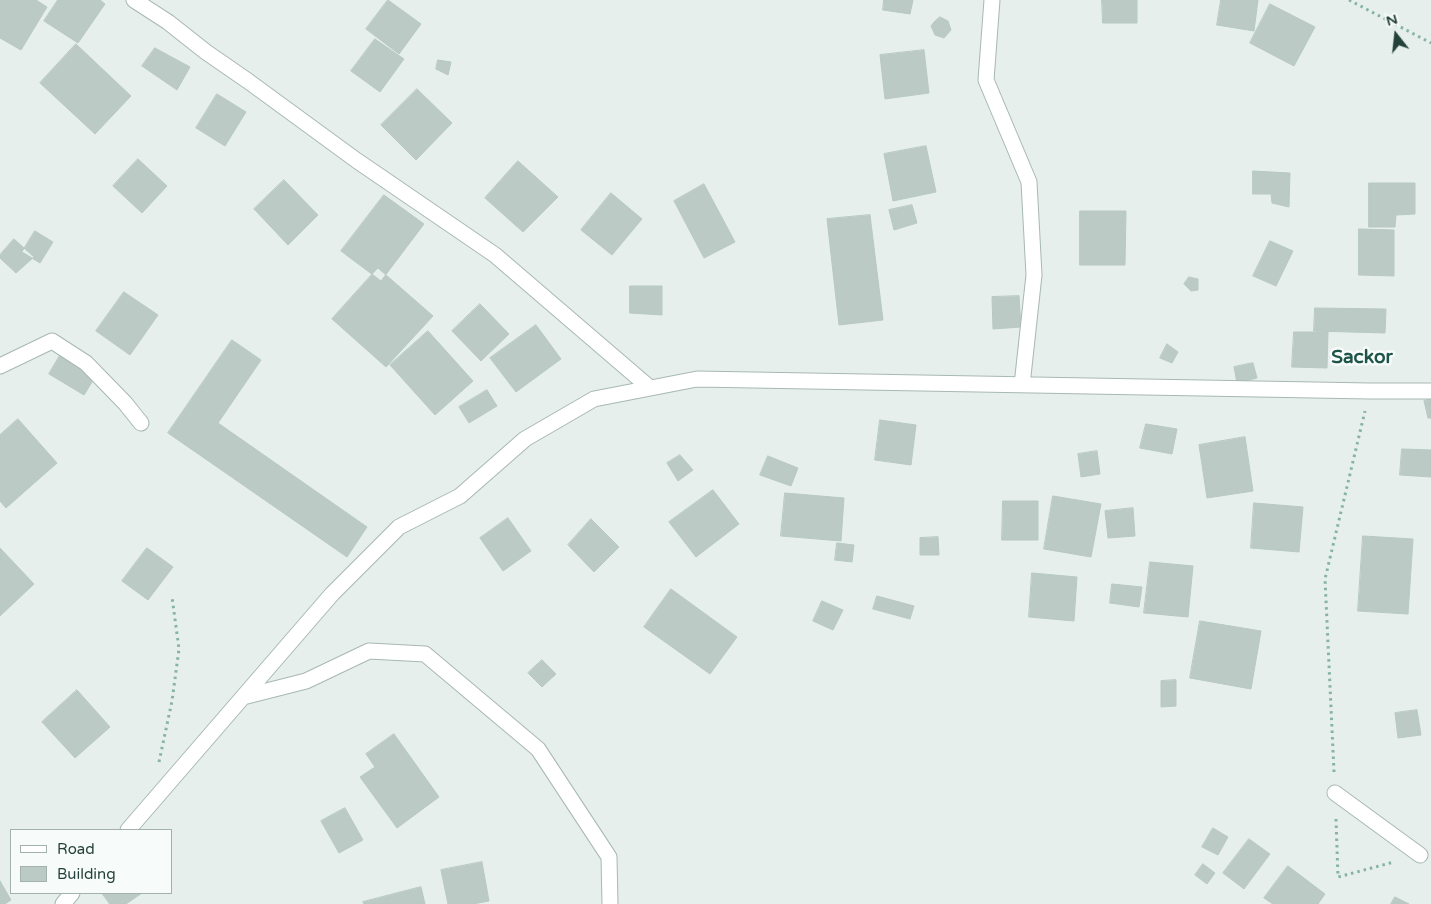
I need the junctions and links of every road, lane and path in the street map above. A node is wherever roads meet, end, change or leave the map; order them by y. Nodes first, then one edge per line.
1 (134, 0) edge
2 (992, 0) edge
3 (1349, 0) edge
4 (1431, 43) edge
5 (0, 366) edge
6 (1022, 385) junction
7 (650, 388) junction
8 (1370, 391) junction
9 (1431, 391) edge
10 (142, 423) dead end
11 (172, 597) dead end
12 (243, 698) junction
13 (158, 769) dead end
14 (1335, 793) junction
15 (129, 829) edge
16 (1420, 855) joint
17 (71, 894) edge
18 (63, 904) edge
19 (610, 904) edge

1 - 7 street
2 - 6 street
3 - 4 path
5 - 10 street
6 - 7 street
6 - 8 street
7 - 12 street
8 - 9 street
8 - 14 path
11 - 13 path
12 - 15 street
12 - 19 street
14 - 16 street
14 - 16 path
17 - 18 street

